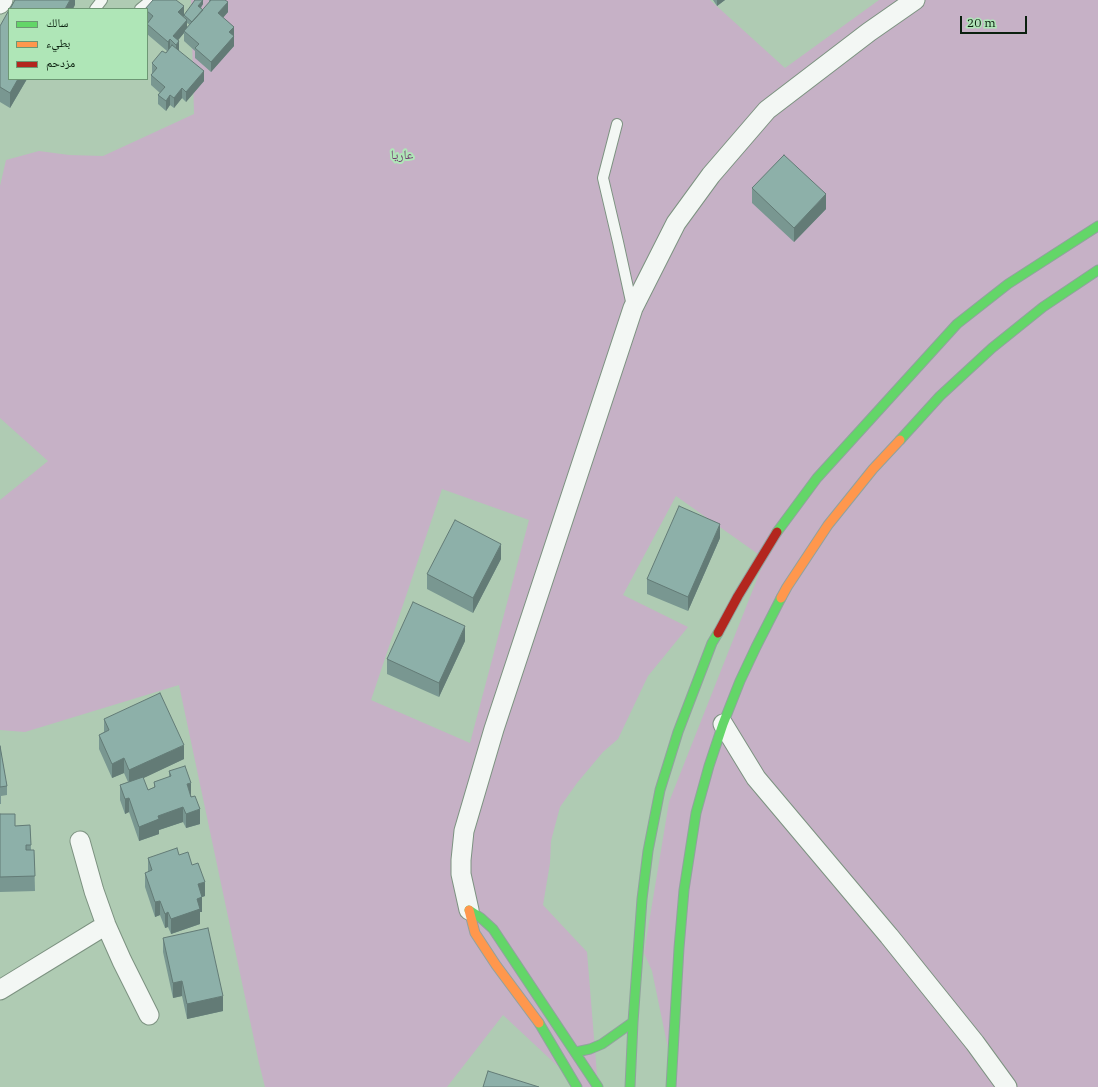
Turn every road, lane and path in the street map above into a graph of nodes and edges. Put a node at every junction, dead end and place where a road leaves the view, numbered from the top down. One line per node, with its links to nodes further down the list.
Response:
1 (3, 0): 5 (street)
2 (102, 0): 6 (lane)
3 (151, 0): 7 (lane)
4 (915, 0): 11 (street)
5 (0, 4)
6 (96, 8)
7 (141, 8)
8 (617, 124): 11 (lane)
9 (1098, 226): 18 (highway)
10 (1098, 270): 12 (highway)
11 (633, 308): 14 (street)
12 (723, 724): 23 (highway); 24 (street)
13 (80, 841): 15 (street)
14 (470, 910): 19 (highway); 20 (highway)
15 (106, 925): 16 (street); 17 (street)
16 (0, 990)
17 (150, 1016)
18 (633, 1022): 19 (highway); 22 (highway)
19 (576, 1052): 21 (highway)
20 (577, 1087)
21 (598, 1087)
22 (630, 1087)
23 (672, 1087)
24 (1007, 1087)

